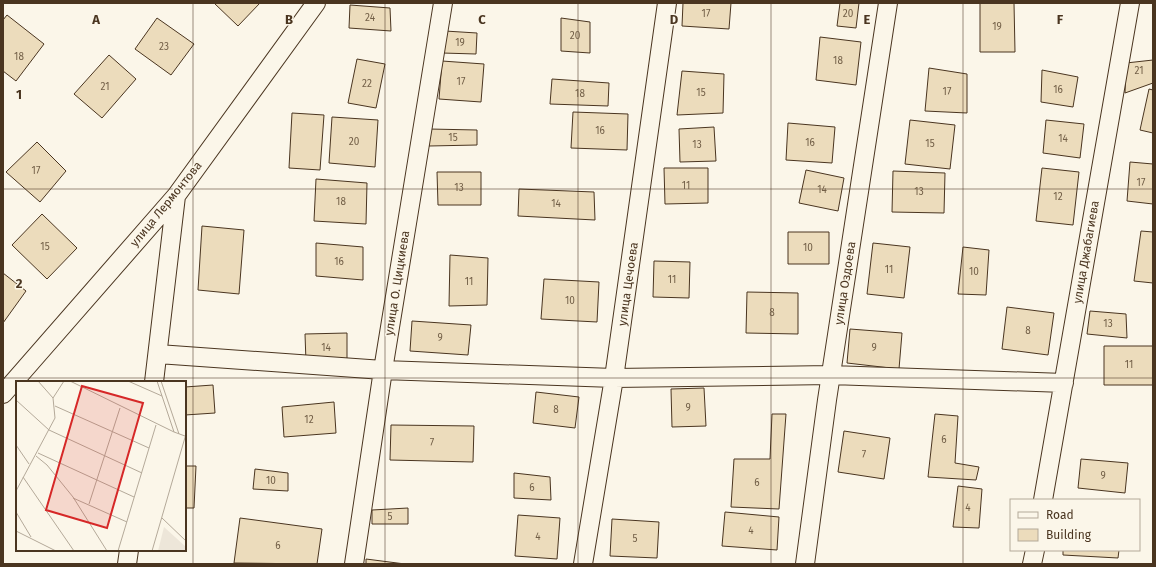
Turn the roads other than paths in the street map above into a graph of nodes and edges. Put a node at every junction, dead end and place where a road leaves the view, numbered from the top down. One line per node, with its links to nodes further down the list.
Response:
1 (316, 3): 6 (street, улица Лермонтова)
2 (442, 3): 8 (street, улица О. Цицкиева)
3 (667, 3): 10 (street, улица Цечоева)
4 (888, 3): 9 (street, улица Оздоева)
5 (1130, 3): 12 (street, улица Джабагиева)
6 (176, 196): 7 (street); 13 (street, улица Лермонтова)
7 (158, 354): 8 (street); 11 (street)
8 (383, 370): 10 (street); 18 (street, улица О. Цицкиева)
9 (831, 375): 10 (street); 12 (street); 20 (street, улица Оздоева)
10 (614, 378): 19 (street, улица Цечоева)
11 (154, 381)
12 (1064, 383): 14 (street, улица Джабагиева)
13 (3, 394)
14 (1043, 499)
15 (129, 551): 17 (street)
16 (1035, 551): 21 (street)
17 (127, 564)
18 (354, 564)
19 (583, 564)
20 (805, 564)
21 (1032, 564)

